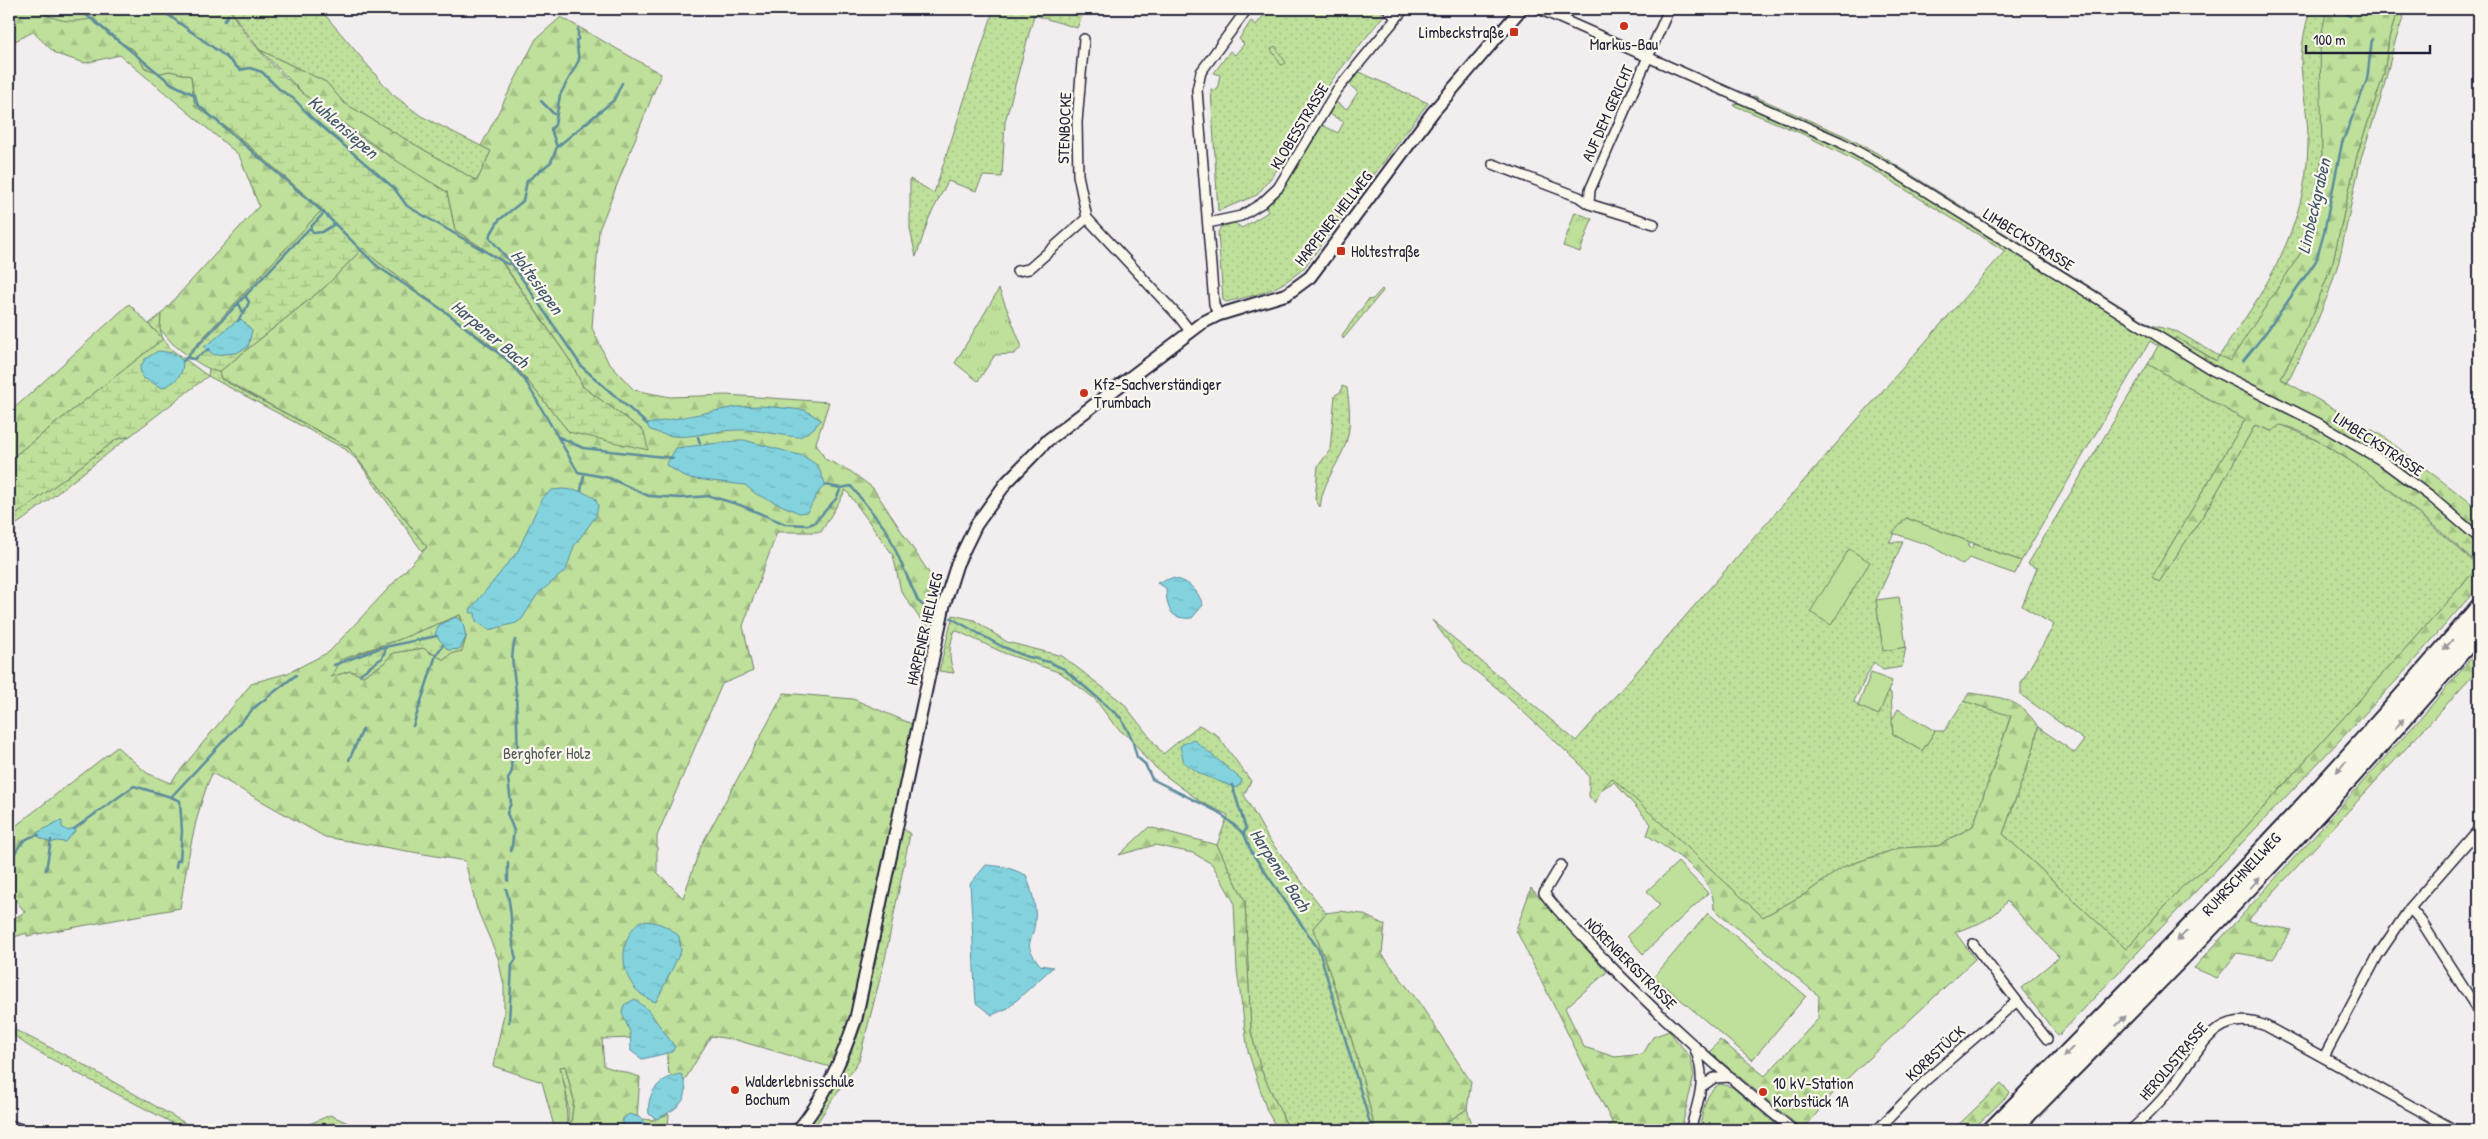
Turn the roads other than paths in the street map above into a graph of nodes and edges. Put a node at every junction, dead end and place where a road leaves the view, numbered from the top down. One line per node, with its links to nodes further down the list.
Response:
1 (1247, 9): 15 (street)
2 (1388, 9): 8 (street)
3 (1404, 9): 8 (street, KLOBESSTRASSE)
4 (1521, 9): 18 (street, HARPENER HELLWEG)
5 (1539, 9): 9 (street, LIMBECKSTRASSE)
6 (1569, 9): 9 (street)
7 (1669, 9): 11 (street, AUF DEM GERICHT)
8 (1396, 18): 15 (street, KLOBESSTRASSE)
9 (1564, 20): 11 (street, LIMBECKSTRASSE)
10 (1084, 38): 14 (street, STENBOCKE)
11 (1648, 56): 13 (street, AUF DEM GERICHT); 20 (street, LIMBECKSTRASSE)
12 (1493, 164): 13 (street)
13 (1589, 204): 16 (street)
14 (1087, 218): 17 (street); 19 (street)
15 (1208, 223): 18 (street)
16 (1654, 224)
17 (1016, 271)
18 (1218, 315): 19 (street, HARPENER HELLWEG)
19 (1190, 332): 36 (street, HARPENER HELLWEG)
20 (2479, 538)
21 (2479, 607): 40 (highway, RUHRSCHNELLWEG, one-way to 40)
22 (2479, 631): 41 (highway, RUHRSCHNELLWEG, one-way to 22)
23 (2479, 829): 25 (street)
24 (1561, 865): 30 (street, NÖRENBERGSTRASSE)
25 (2410, 908): 28 (street); 31 (street)
26 (1973, 944): 27 (street)
27 (2017, 1001): 29 (street); 39 (street, KORBSTÜCK)
28 (2479, 1012)
29 (2047, 1039)
30 (1693, 1045): 32 (street); 33 (street, NÖRENBERGSTRASSE)
31 (2324, 1057): 42 (street, HEROLDSTRASSE); 43 (street, HEROLDSTRASSE)
32 (1730, 1077): 33 (street); 38 (street)
33 (1701, 1087): 37 (street, NÖRENBERGSTRASSE)
34 (10, 1130): 35 (street)
35 (23, 1130)
36 (798, 1130)
37 (1690, 1130)
38 (1793, 1130)
39 (1877, 1130)
40 (1990, 1130)
41 (2012, 1130)
42 (2131, 1130)
43 (2455, 1130)

